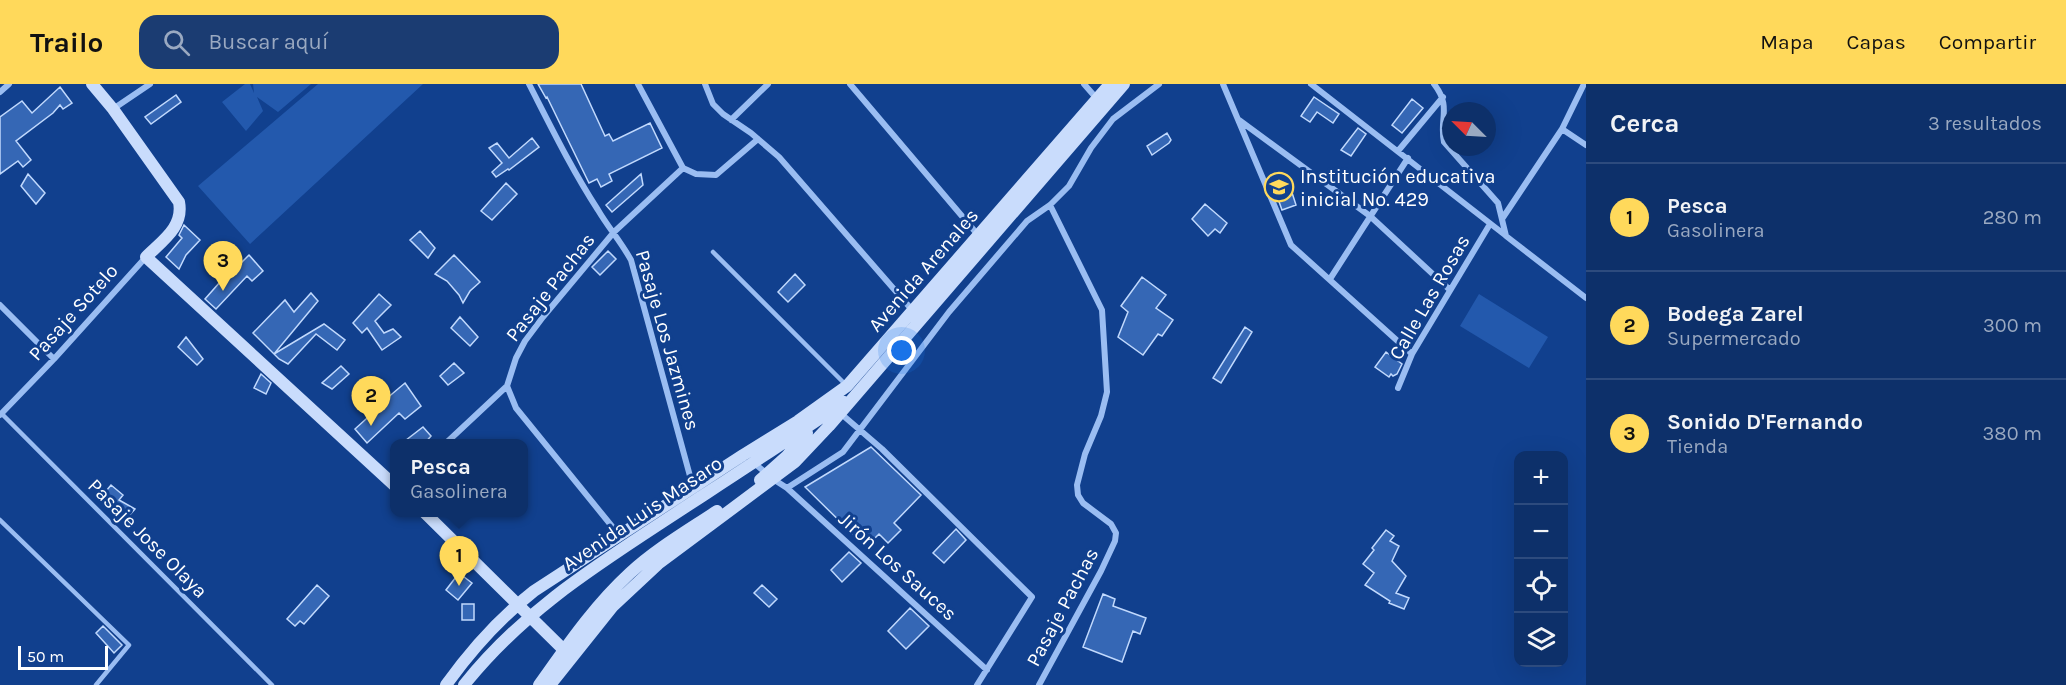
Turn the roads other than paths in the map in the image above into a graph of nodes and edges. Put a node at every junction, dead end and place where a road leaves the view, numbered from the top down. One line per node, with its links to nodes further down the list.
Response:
1 (9, 84): 17 (street)
2 (92, 84): 20 (main road)
3 (150, 84): 20 (street)
4 (529, 84): 33 (street, Pasaje Los Jazmines)
5 (638, 84): 28 (street)
6 (705, 84): 21 (street)
7 (768, 84): 21 (street)
8 (850, 84): 34 (street)
9 (1084, 84): 19 (street)
10 (1110, 84): 19 (main road, Avenida Arenales)
11 (1124, 84): 19 (main road)
12 (1159, 84): 29 (street)
13 (1223, 84): 22 (street)
14 (1311, 84): 26 (street)
15 (1434, 84): 18 (street)
16 (1584, 84): 23 (street)
17 (0, 92)
18 (1443, 97): 26 (street); 31 (street)
19 (1100, 104): 34 (main road, Avenida Arenales); 47 (main road)
20 (114, 109): 37 (main road)
21 (732, 120): 24 (street)
22 (1239, 120): 30 (street); 38 (street)
23 (1562, 129): 25 (street); 31 (street)
24 (758, 139): 28 (street); 42 (street)
25 (1586, 145)
26 (1398, 151): 27 (street)
27 (1408, 158): 30 (street); 32 (street)
28 (683, 168): 33 (street, Pasaje Pachas)
29 (1050, 205): 51 (street); 73 (street, Pasaje Pachas)
30 (1370, 216): 38 (street); 39 (street)
31 (1502, 219): 35 (street)
32 (1490, 224): 35 (street); 39 (street, Calle Las Rosas)
33 (614, 232): 45 (street, Pasaje Pachas); 57 (street, Pasaje Los Jazmines)
34 (978, 236): 42 (main road, Avenida Arenales)
35 (1506, 236): 40 (street)
36 (713, 252): 47 (lane)
37 (146, 257): 44 (street, Pasaje Sotelo); 56 (main road)
38 (1330, 279): 43 (street)
39 (1450, 290): 43 (street, Calle Las Rosas)
40 (1586, 298)
41 (0, 305): 44 (street)
42 (913, 311): 47 (main road, Avenida Arenales)
43 (1412, 354): 46 (street, Calle Las Rosas)
44 (54, 359): 49 (street, Pasaje Sotelo)
45 (507, 386): 52 (street, Pasaje Pachas); 61 (street)
46 (1398, 388)
47 (852, 389): 48 (main road); 53 (main road, Avenida Arenales)
48 (835, 409): 50 (main road); 51 (street); 55 (main road)
49 (1, 414): 67 (lane, Pasaje Jose Olaya)
50 (820, 418): 54 (main road, Avenida Luis Masaro); 55 (main road)
51 (861, 430): 58 (street); 65 (street)
52 (450, 439)
53 (743, 454): 57 (main road, Avenida Luis Masaro)
54 (754, 462): 55 (street); 63 (main road, Avenida Luis Masaro)
55 (770, 476): 58 (street, Jirón Los Sauces); 64 (main road)
56 (390, 481)
57 (693, 487): 61 (main road, Avenida Luis Masaro)
58 (787, 488): 65 (street, Jirón Los Sauces)
59 (428, 517): 62 (main road)
60 (0, 520): 66 (lane)
61 (619, 535): 62 (main road, Avenida Luis Masaro)
62 (518, 603): 63 (main road); 68 (main road, Avenida Luis Masaro)
63 (530, 616): 64 (main road); 69 (main road, Avenida Luis Masaro)
64 (568, 654): 70 (main road); 71 (main road)
65 (987, 670): 72 (street)
66 (96, 685)
67 (272, 685)
68 (446, 685)
69 (464, 685)
70 (539, 685)
71 (550, 685)
72 (977, 685)
73 (1039, 685)

